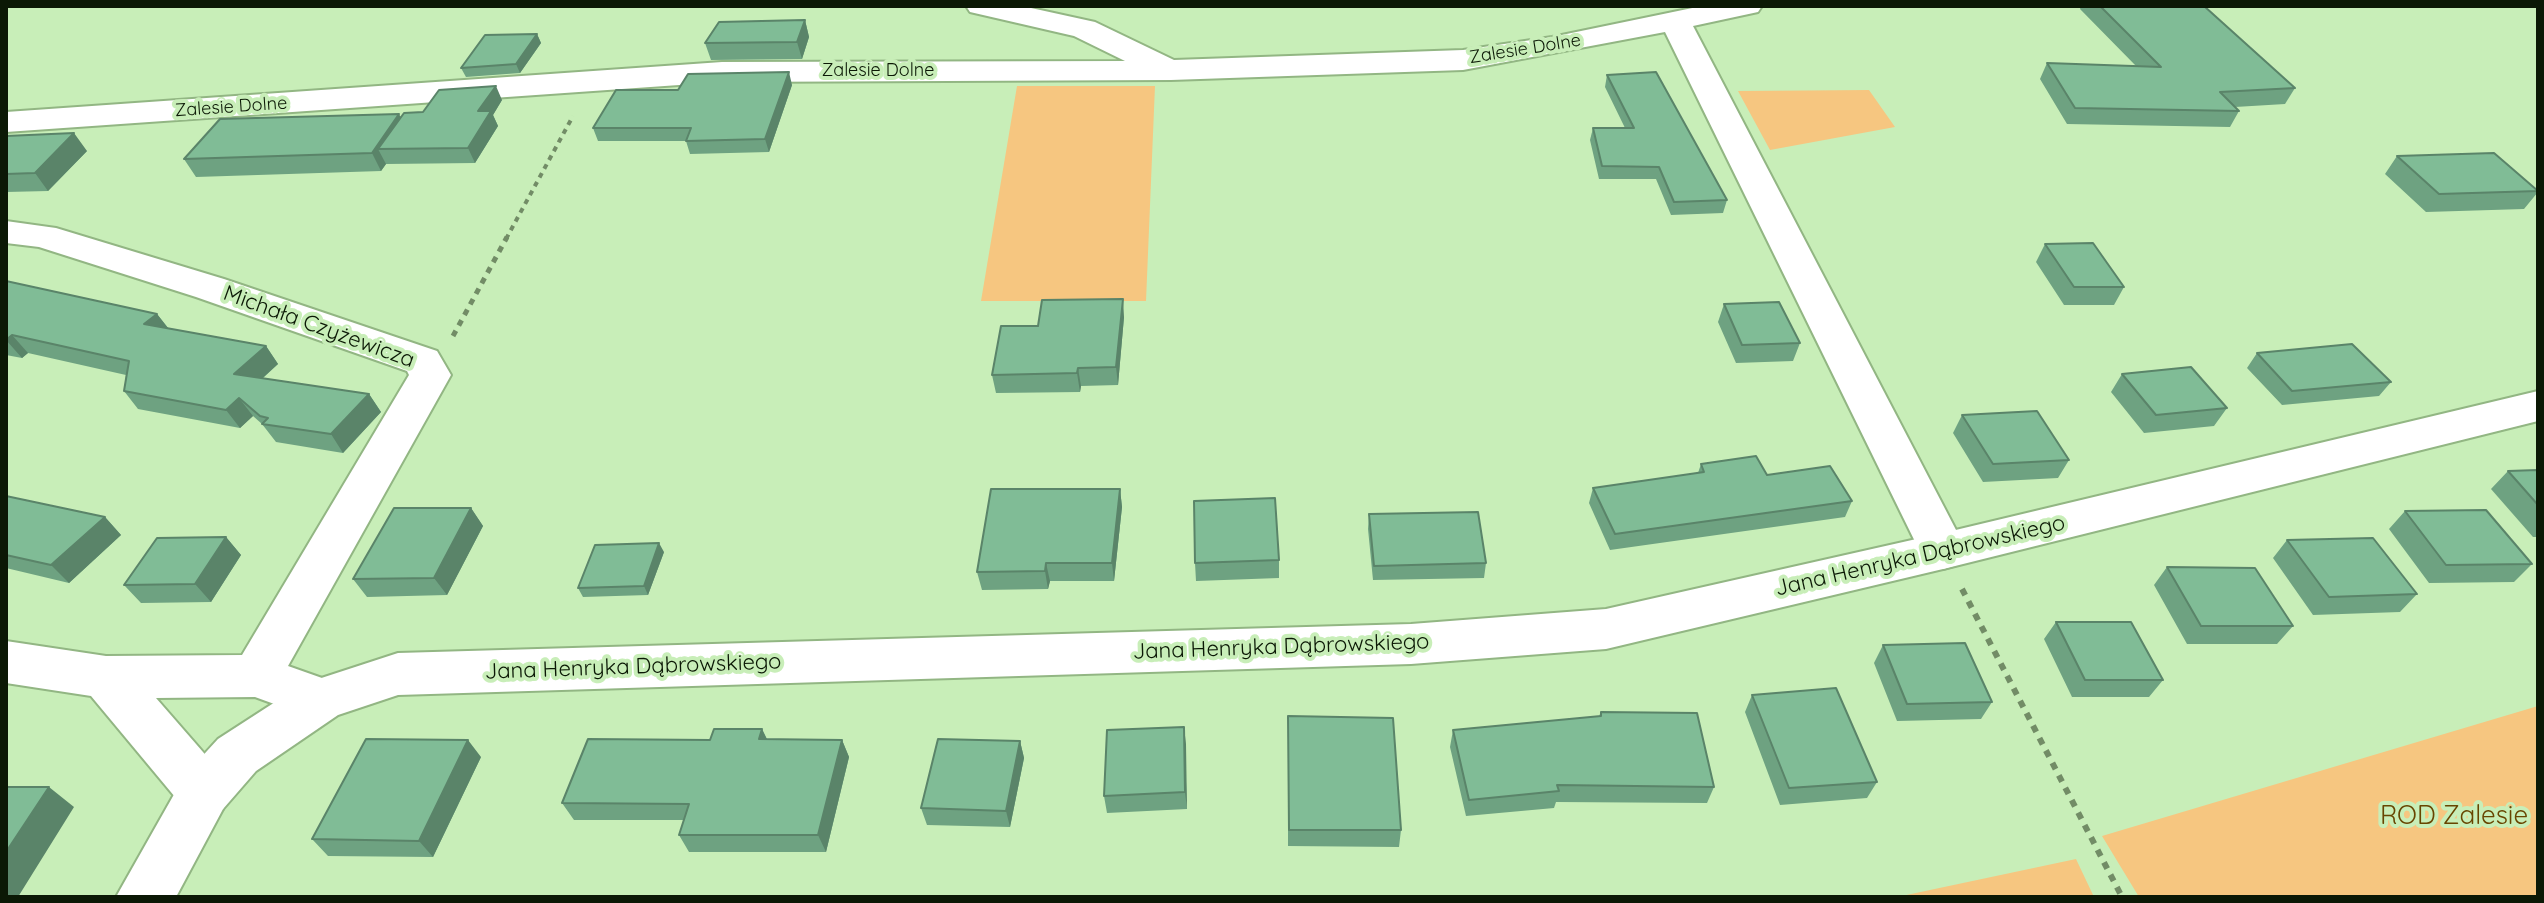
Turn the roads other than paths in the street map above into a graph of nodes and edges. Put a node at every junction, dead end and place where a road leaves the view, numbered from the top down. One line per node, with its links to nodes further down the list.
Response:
1 (981, 6): 6 (street)
2 (1588, 6): 5 (street)
3 (1747, 6): 4 (street, Zalesie Dolne)
4 (1675, 22): 5 (street, Zalesie Dolne); 10 (street)
5 (1616, 34): 6 (street, Zalesie Dolne)
6 (1171, 70): 7 (street, Zalesie Dolne)
7 (6, 122)
8 (6, 232): 12 (street, Michała Czyżewicza)
9 (2538, 406): 10 (street, Jana Henryka Dąbrowskiego)
10 (1951, 567): 14 (street, Jana Henryka Dąbrowskiego)
11 (6, 662): 13 (street)
12 (256, 676): 13 (street); 14 (street)
13 (106, 677): 15 (street)
14 (321, 699): 15 (street, Jana Henryka Dąbrowskiego)
15 (204, 792): 16 (street, Jana Henryka Dąbrowskiego)
16 (145, 897)

